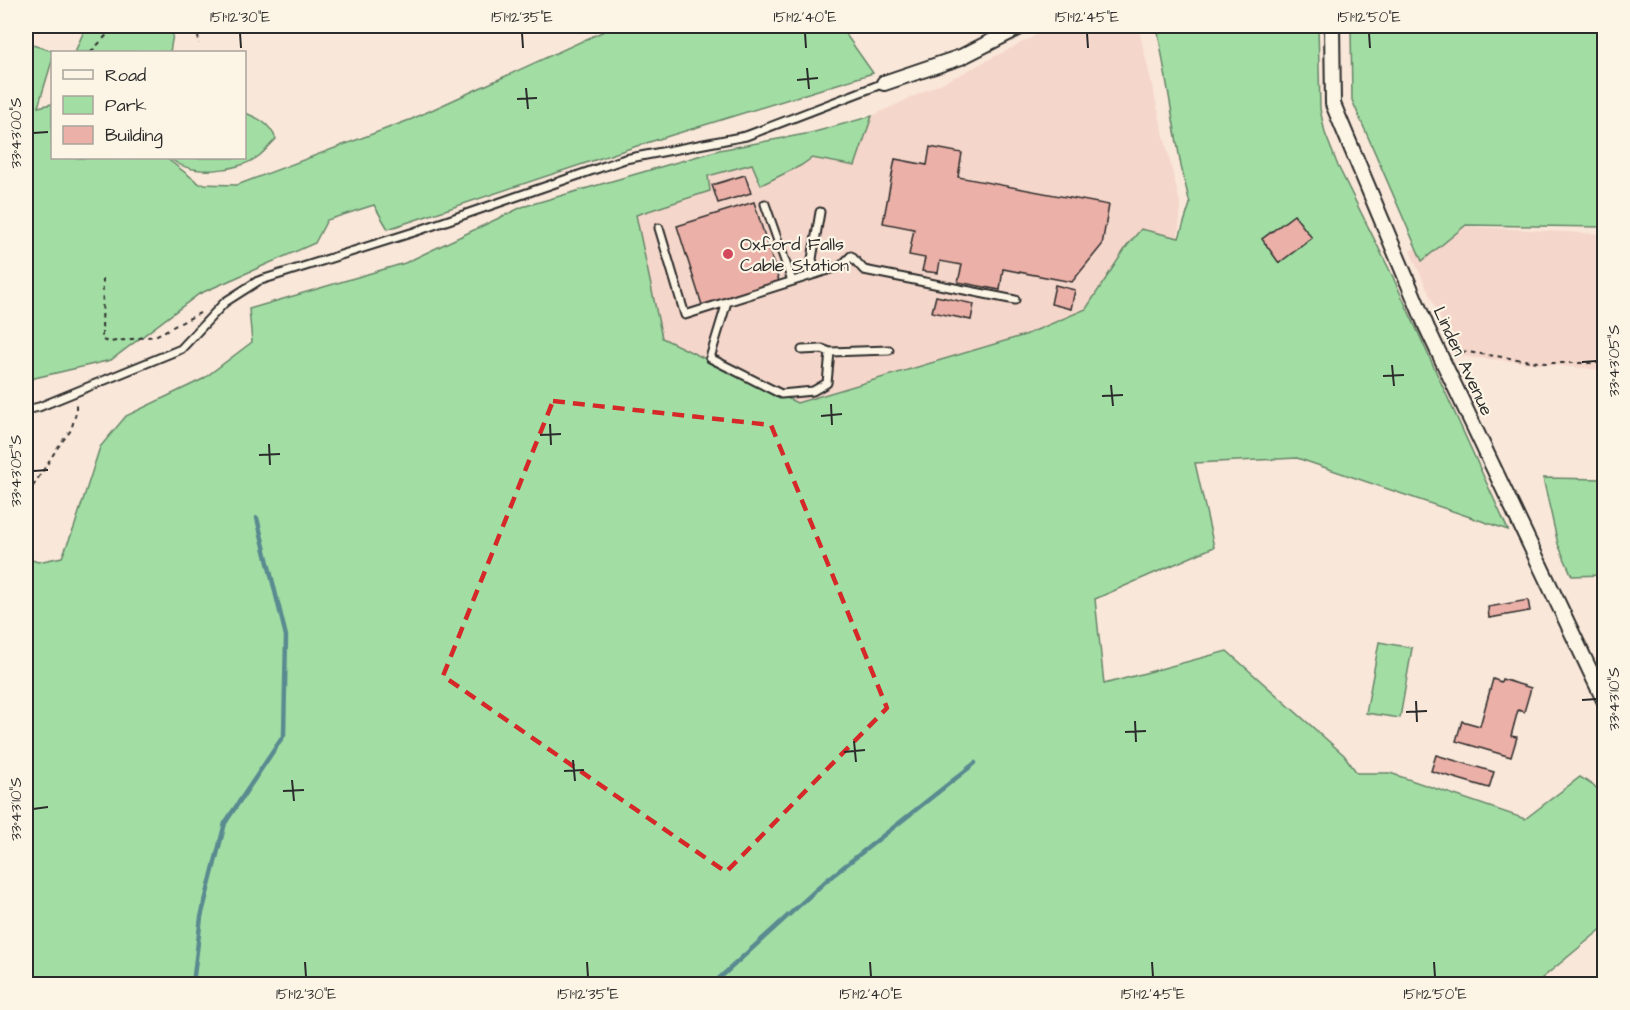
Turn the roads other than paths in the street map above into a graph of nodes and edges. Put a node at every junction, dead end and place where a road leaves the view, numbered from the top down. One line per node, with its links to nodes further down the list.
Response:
1 (1022, 26): 3 (street)
2 (1332, 26): 15 (street, Linden Avenue)
3 (884, 83): 14 (lane)
4 (765, 204): 8 (lane)
5 (820, 212): 7 (lane)
6 (659, 228): 10 (lane)
7 (816, 274): 8 (lane); 9 (lane)
8 (792, 281): 10 (lane)
9 (1015, 300)
10 (727, 302): 13 (lane)
11 (802, 350): 13 (lane)
12 (889, 350): 13 (lane)
13 (830, 352)
14 (26, 410)
15 (1605, 700)

